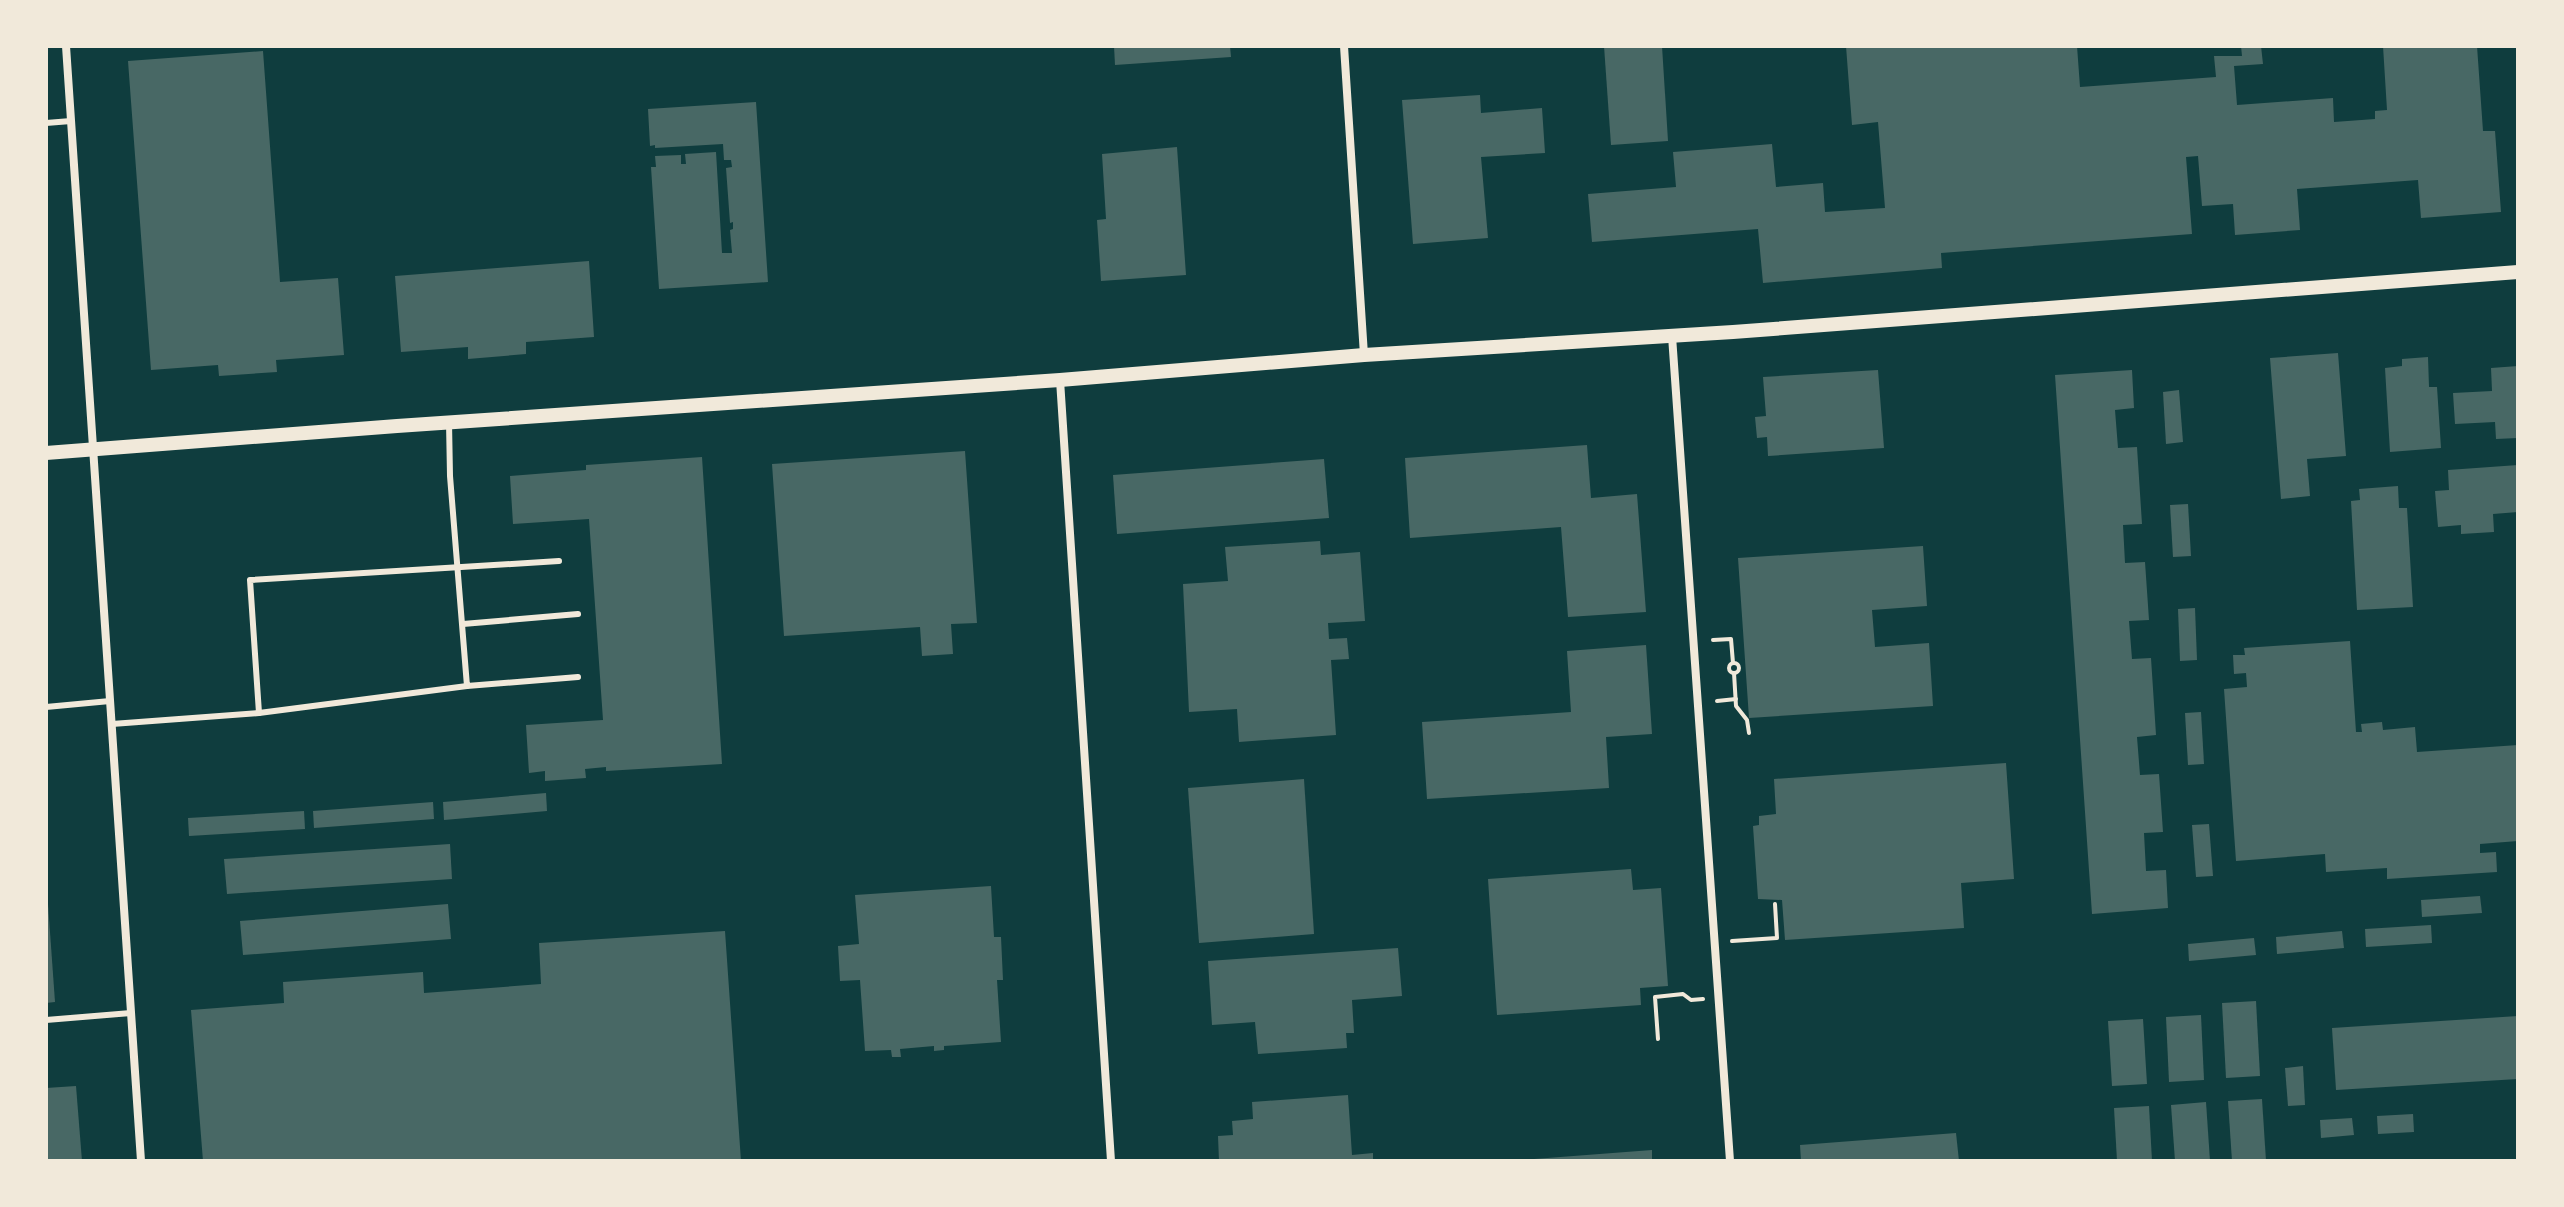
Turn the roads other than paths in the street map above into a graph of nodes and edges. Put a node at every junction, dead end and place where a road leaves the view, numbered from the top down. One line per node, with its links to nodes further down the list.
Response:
1 (66, 46): 3 (street)
2 (1344, 46): 7 (street)
3 (71, 121): 4 (lane); 10 (street)
4 (46, 123)
5 (2518, 272): 6 (street)
6 (1672, 336): 7 (street); 26 (street)
7 (1364, 355): 8 (street)
8 (1060, 380): 9 (street); 25 (street)
9 (449, 422): 10 (street); 13 (lane)
10 (94, 450): 11 (street); 18 (street)
11 (46, 453)
12 (559, 561): 13 (lane)
13 (459, 567): 15 (lane); 20 (lane)
14 (578, 614): 15 (lane)
15 (463, 624): 17 (lane)
16 (578, 677): 17 (lane)
17 (467, 686): 20 (lane)
18 (110, 701): 19 (lane); 21 (street)
19 (46, 707)
20 (259, 713): 21 (lane)
21 (112, 724): 22 (street)
22 (131, 1013): 23 (lane); 24 (street)
23 (46, 1020)
24 (141, 1161)
25 (1111, 1161)
26 (1730, 1161)

